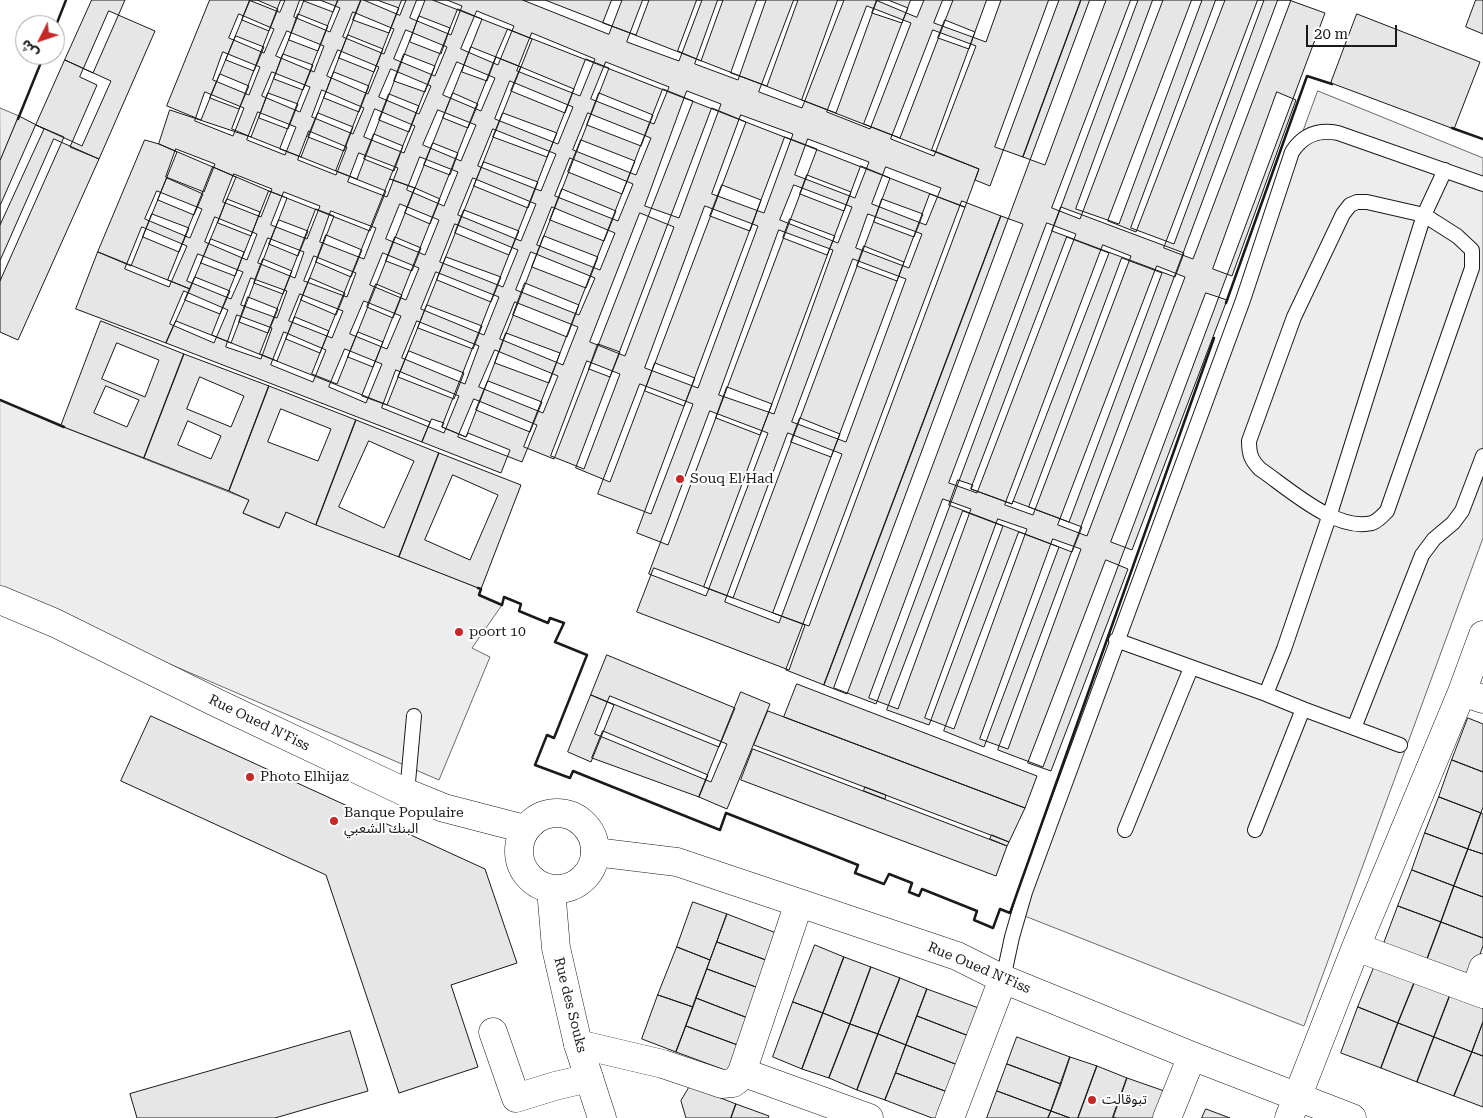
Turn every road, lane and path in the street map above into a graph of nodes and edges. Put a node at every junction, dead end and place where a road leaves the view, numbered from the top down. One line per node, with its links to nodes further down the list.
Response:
1 (1445, 170): 2 (lane); 3 (lane); 8 (lane)
2 (1483, 184)
3 (1424, 215): 5 (lane); 5 (lane); 5 (lane)
4 (1483, 456): 14 (lane)
5 (1329, 517): 10 (lane)
6 (0, 600): 16 (street, Rue Oued N'Fiss)
7 (1483, 635): 11 (street)
8 (1116, 640): 9 (lane); 24 (lane)
9 (1190, 668): 10 (lane); 18 (lane)
10 (1266, 694): 12 (lane)
11 (1472, 695): 23 (street)
12 (1303, 709): 14 (lane); 19 (lane)
13 (414, 716): 16 (lane)
14 (1354, 728): 15 (lane)
15 (1400, 745)
16 (407, 794): 17 (street, Rue Oued N'Fiss)
17 (525, 828): 20 (street); 21 (street)
18 (1125, 830)
19 (1255, 830)
20 (595, 852): 21 (street); 22 (street, Rue Oued N'Fiss)
21 (551, 889): 27 (street, Rue des Souks)
22 (799, 903): 24 (street, Rue Oued N'Fiss); 29 (street)
23 (1356, 947): 25 (street); 32 (street)
24 (1003, 979): 28 (street, Rue Oued N'Fiss); 36 (street)
25 (1480, 984)
26 (493, 1032): 31 (street)
27 (578, 1044): 29 (street); 30 (street, Rue des Souks)
28 (1192, 1056): 32 (street, Rue Oued N'Fiss); 37 (street)
29 (742, 1072): 35 (street)
30 (589, 1078): 31 (street); 34 (street, Rue des Souks)
31 (519, 1108)
32 (1293, 1108): 33 (street, Rue Oued N'Fiss)
33 (1340, 1116)
34 (602, 1118)
35 (869, 1118)
36 (950, 1118)
37 (1168, 1118)

